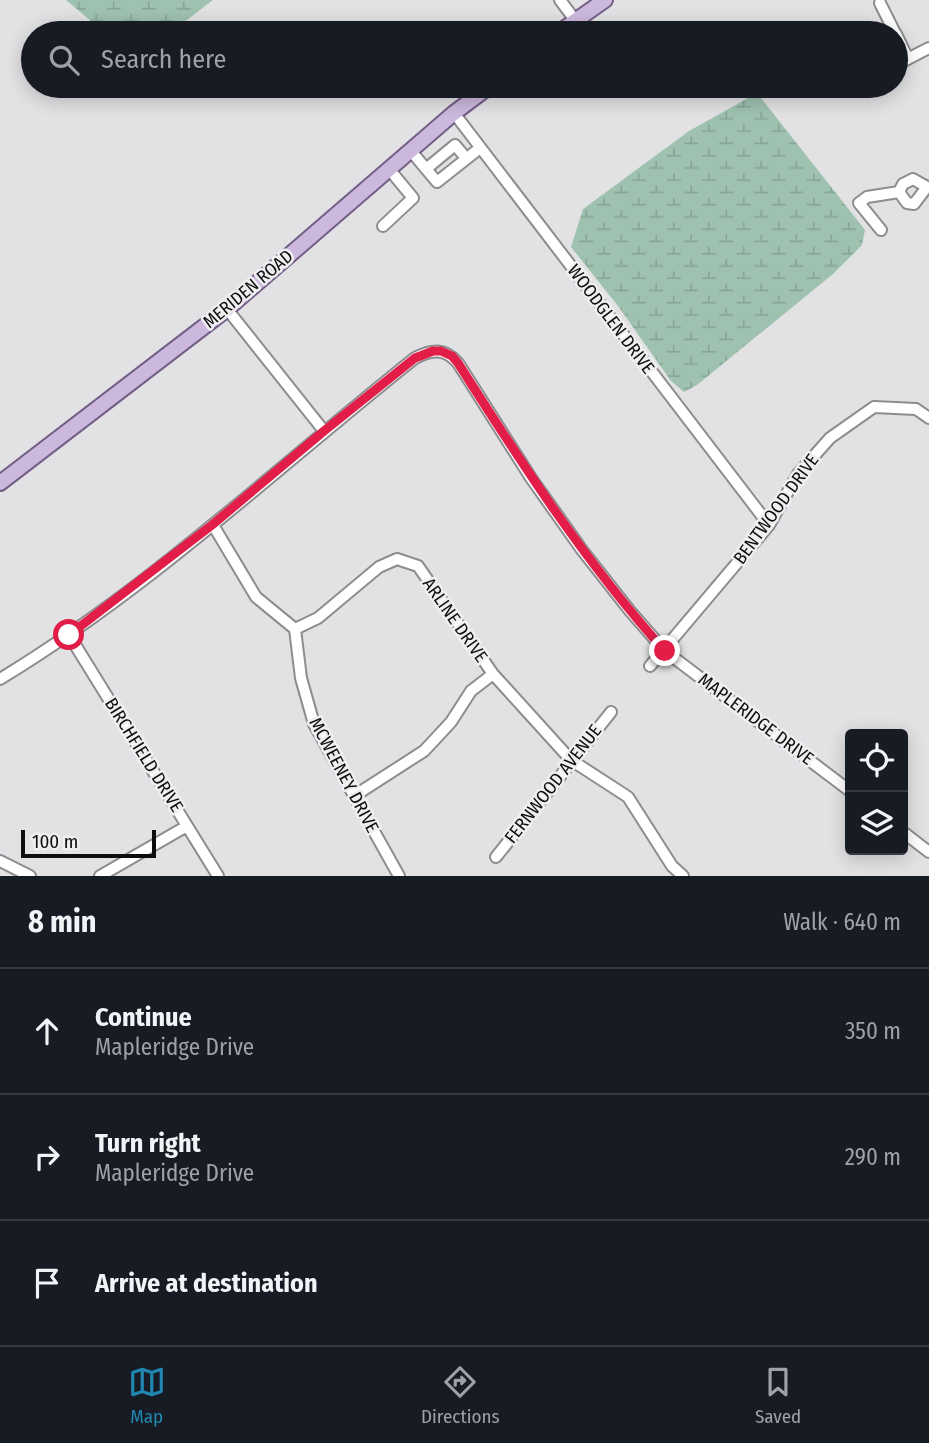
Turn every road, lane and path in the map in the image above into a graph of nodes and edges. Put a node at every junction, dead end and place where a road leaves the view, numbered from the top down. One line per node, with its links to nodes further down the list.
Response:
1 (560, 0): 4 (street)
2 (605, 0): 4 (main road)
3 (880, 3): 5 (street)
4 (575, 20)
5 (889, 21)
6 (929, 48): 7 (street)
7 (908, 59)
8 (474, 98): 9 (main road, MERIDEN ROAD)
9 (454, 113): 10 (street, WOODGLEN DRIVE); 11 (main road, MERIDEN ROAD)
10 (480, 148): 12 (street); 25 (street, WOODGLEN DRIVE)
11 (411, 151): 14 (main road, MERIDEN ROAD); 15 (street)
12 (466, 158): 13 (street); 13 (street)
13 (443, 166): 15 (street); 15 (street)
14 (389, 169): 18 (street); 20 (main road, MERIDEN ROAD)
15 (426, 169)
16 (928, 187): 17 (street); 17 (street)
17 (900, 192): 19 (street)
18 (383, 226)
19 (881, 230)
20 (227, 309): 22 (street); 23 (main road, MERIDEN ROAD)
21 (929, 418): 25 (street, BENTWOOD DRIVE)
22 (324, 431): 24 (street, MAPLERIDGE DRIVE); 28 (street, MAPLERIDGE DRIVE)
23 (0, 483)
24 (212, 525): 26 (street); 27 (street, MAPLERIDGE DRIVE)
25 (769, 525): 28 (street, BENTWOOD DRIVE)
26 (295, 629): 30 (street, ARLINE DRIVE); 35 (street, MCWEENEY DRIVE)
27 (69, 635): 31 (street, MAPLERIDGE DRIVE); 36 (street, BIRCHFIELD DRIVE)
28 (665, 651): 29 (street, BENTWOOD DRIVE); 34 (street, MAPLERIDGE DRIVE)
29 (650, 666)
30 (493, 674): 33 (street, ARLINE DRIVE); 35 (street)
31 (0, 679)
32 (611, 712): 33 (street, FERNWOOD AVENUE)
33 (571, 760): 39 (street, FERNWOOD AVENUE); 41 (street, ARLINE DRIVE)
34 (845, 787)
35 (354, 796): 45 (street, MCWEENEY DRIVE)
36 (187, 826): 43 (street); 44 (street, BIRCHFIELD DRIVE)
37 (908, 836): 38 (street)
38 (929, 852)
39 (496, 857)
40 (0, 861): 42 (street)
41 (672, 866): 46 (street); 47 (street, ARLINE DRIVE)
42 (30, 876)
43 (100, 876)
44 (218, 876)
45 (399, 876)
46 (664, 876)
47 (683, 876)

